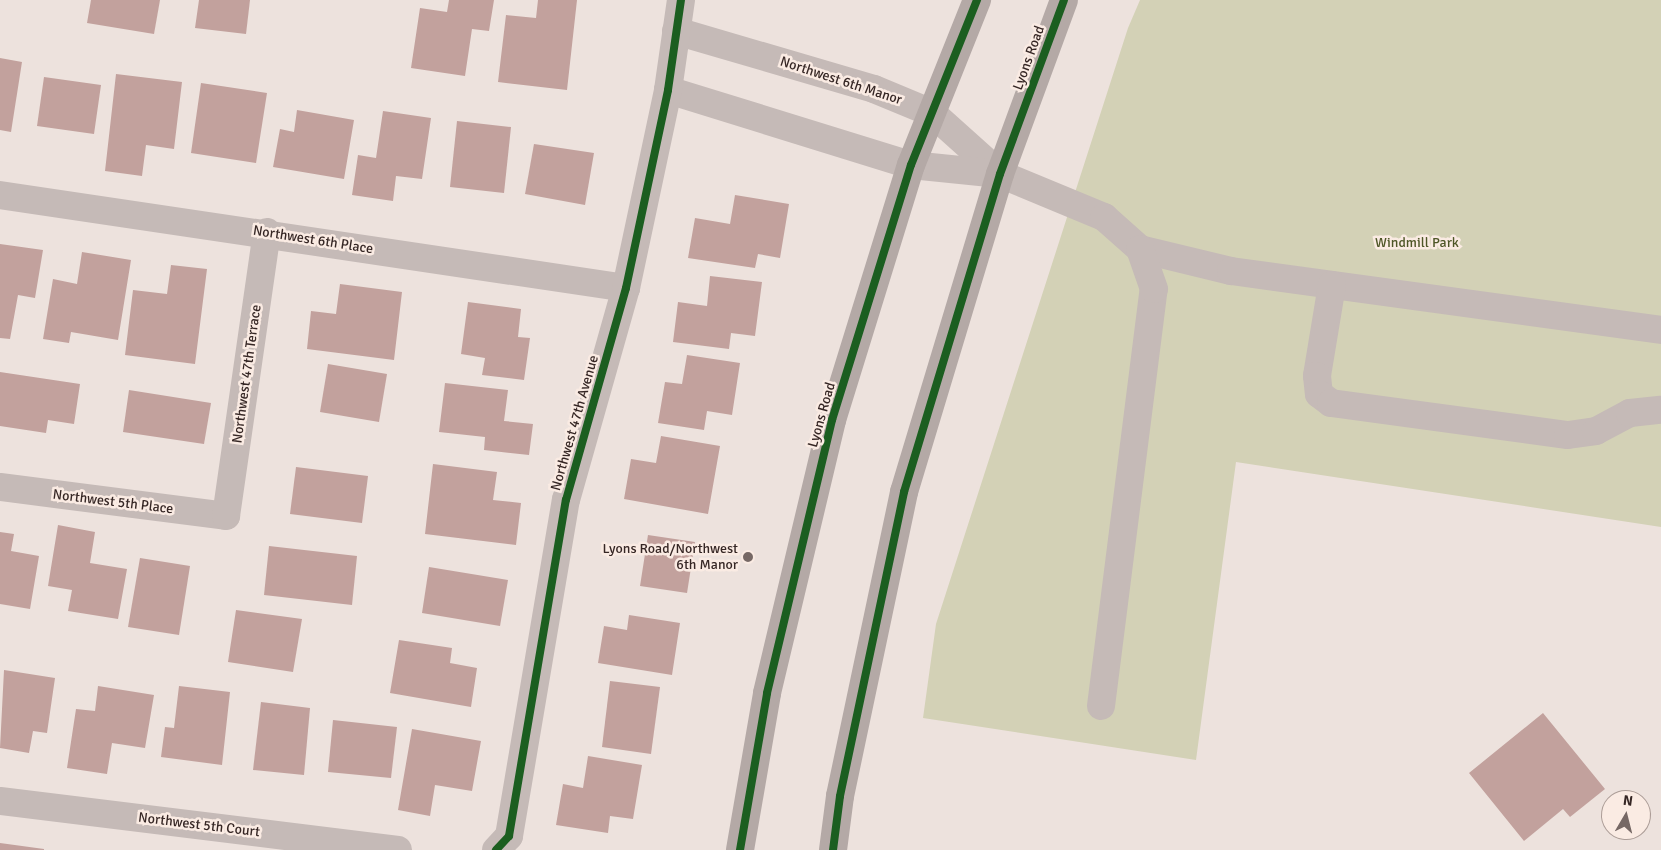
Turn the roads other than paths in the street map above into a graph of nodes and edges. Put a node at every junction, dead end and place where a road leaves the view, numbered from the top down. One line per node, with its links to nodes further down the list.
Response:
1 (681, 0): 4 (street, Northwest 47th Avenue)
2 (977, 0): 6 (main road, Lyons Road)
3 (1064, 0): 8 (main road, Lyons Road)
4 (676, 31): 5 (street, Northwest 47th Avenue); 6 (street, Northwest 6th Manor)
5 (668, 90): 7 (street); 13 (street, Northwest 47th Avenue)
6 (932, 113): 7 (main road, Lyons Road); 8 (street, Northwest 6th Manor)
7 (911, 165): 8 (street); 22 (main road, Lyons Road)
8 (1000, 174): 11 (street); 23 (main road, Lyons Road)
9 (0, 194): 10 (street, Northwest 6th Place)
10 (267, 232): 13 (street, Northwest 6th Place); 17 (street, Northwest 47th Terrace)
11 (1140, 249): 12 (street); 18 (street)
12 (1332, 285): 14 (street); 15 (street)
13 (626, 288): 21 (street, Northwest 47th Avenue)
14 (1661, 330)
15 (1661, 410)
16 (0, 487): 17 (street, Northwest 5th Place)
17 (226, 516)
18 (1101, 706)
19 (0, 801): 20 (street, Northwest 5th Court)
20 (398, 850)
21 (496, 850)
22 (740, 850)
23 (833, 850)

